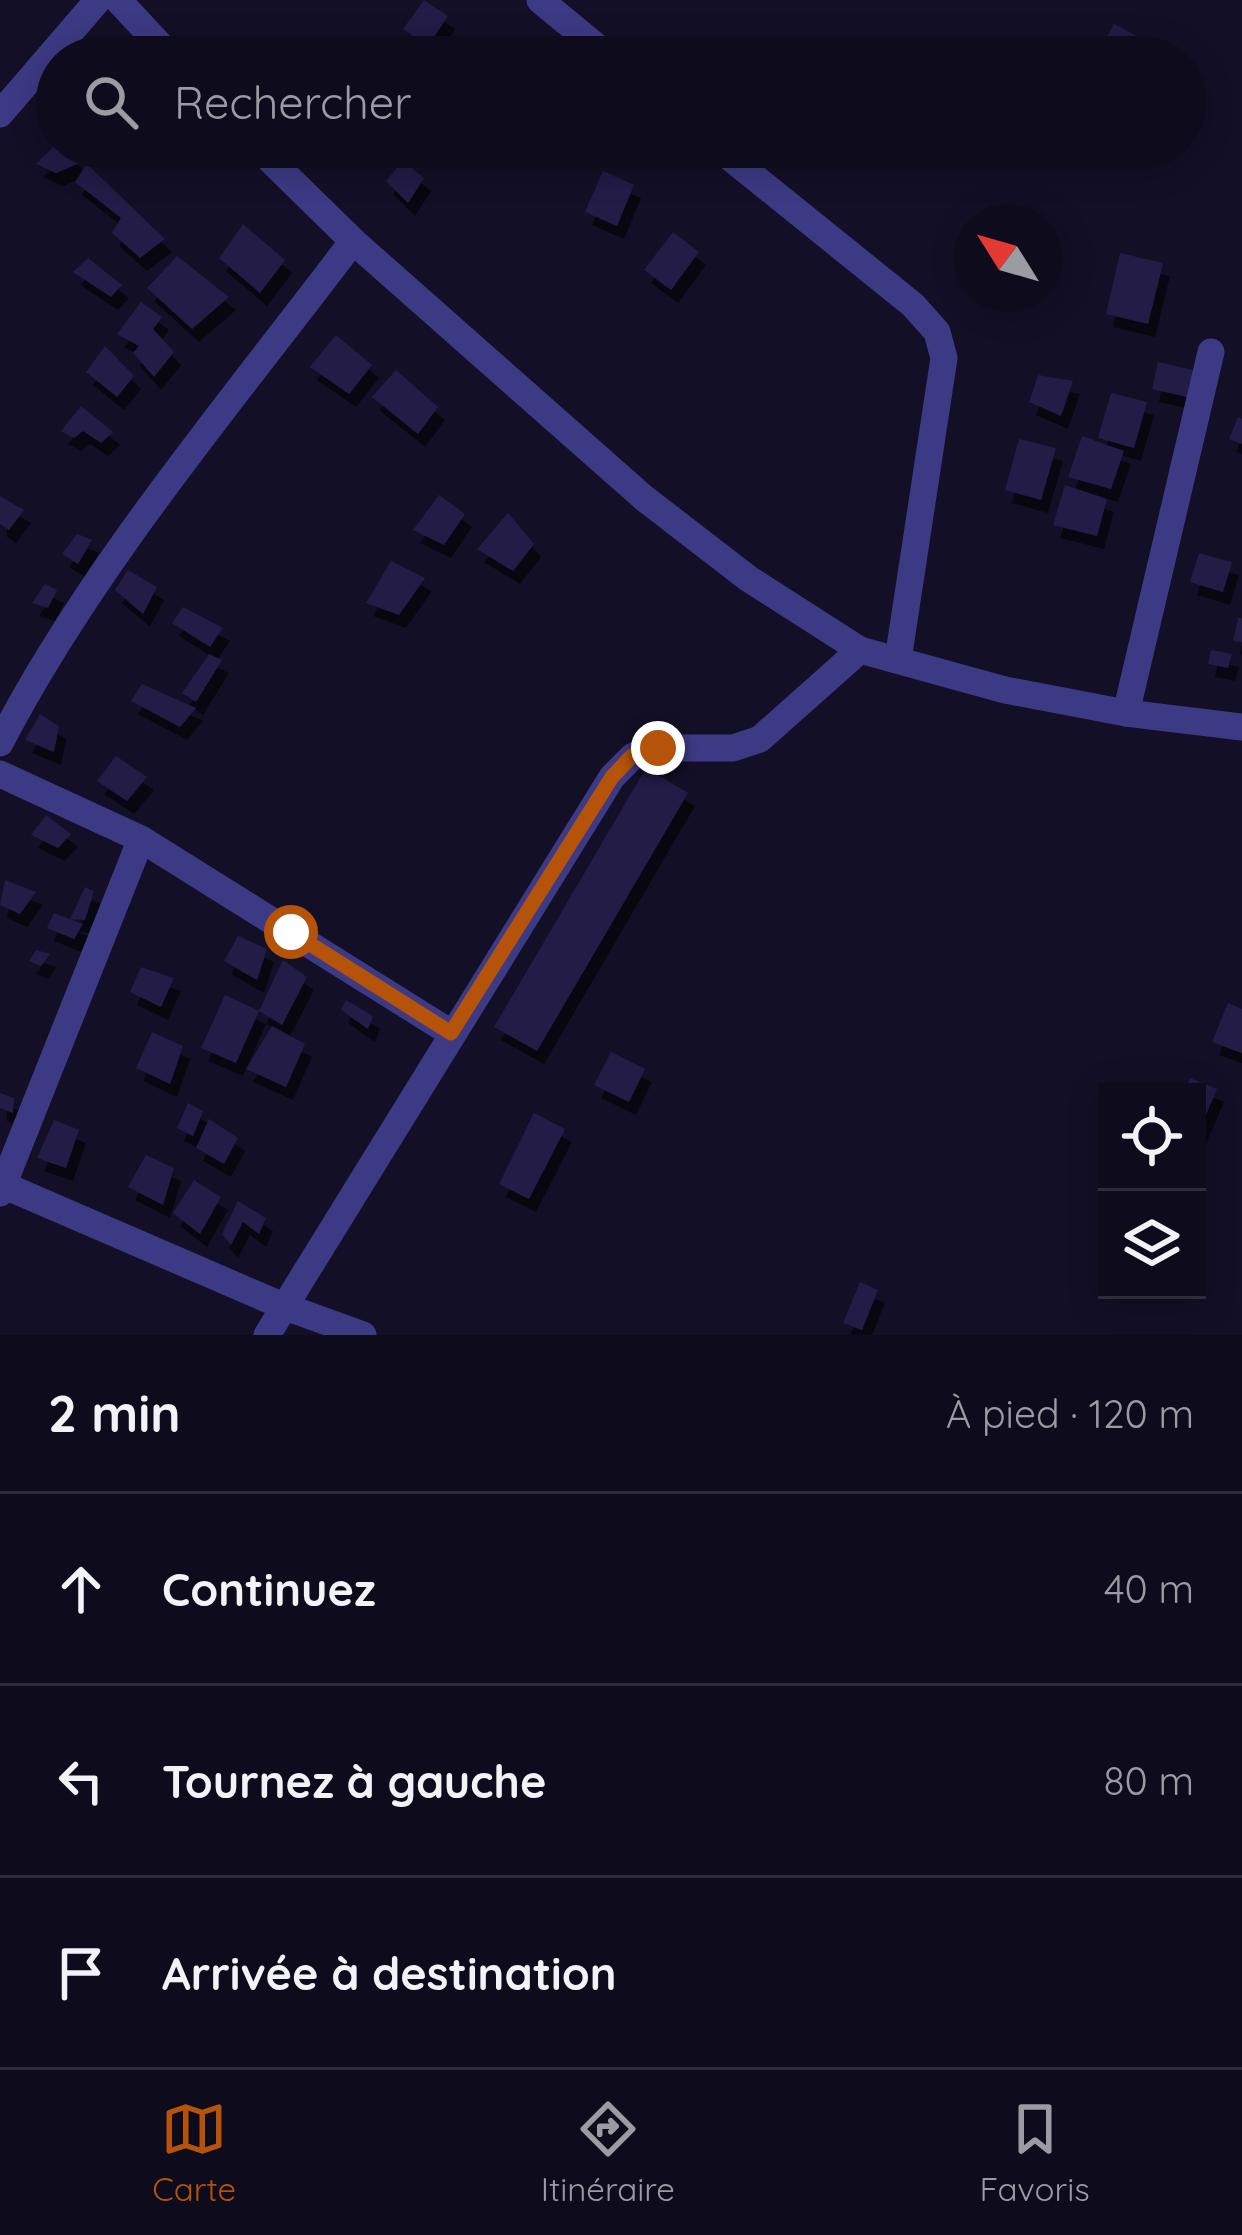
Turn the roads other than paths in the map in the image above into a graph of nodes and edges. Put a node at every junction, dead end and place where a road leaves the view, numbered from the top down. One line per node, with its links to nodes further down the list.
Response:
1 (98, 0): 4 (street)
2 (118, 0): 5 (street)
3 (540, 0): 6 (street)
4 (67, 36)
5 (151, 36)
6 (584, 36)
7 (36, 73): 8 (street)
8 (0, 115)
9 (278, 168): 11 (street)
10 (744, 168): 14 (street)
11 (353, 241): 13 (street); 17 (street)
12 (1211, 352): 15 (street)
13 (860, 650): 14 (street); 20 (street)
14 (898, 660): 15 (street)
15 (1126, 713): 16 (street)
16 (1242, 727)
17 (0, 743)
18 (0, 774): 19 (street)
19 (141, 839): 20 (street); 21 (street)
20 (451, 1033): 22 (street)
21 (2, 1189): 22 (street)
22 (283, 1306): 23 (street); 24 (street)
23 (267, 1335)
24 (363, 1335)

